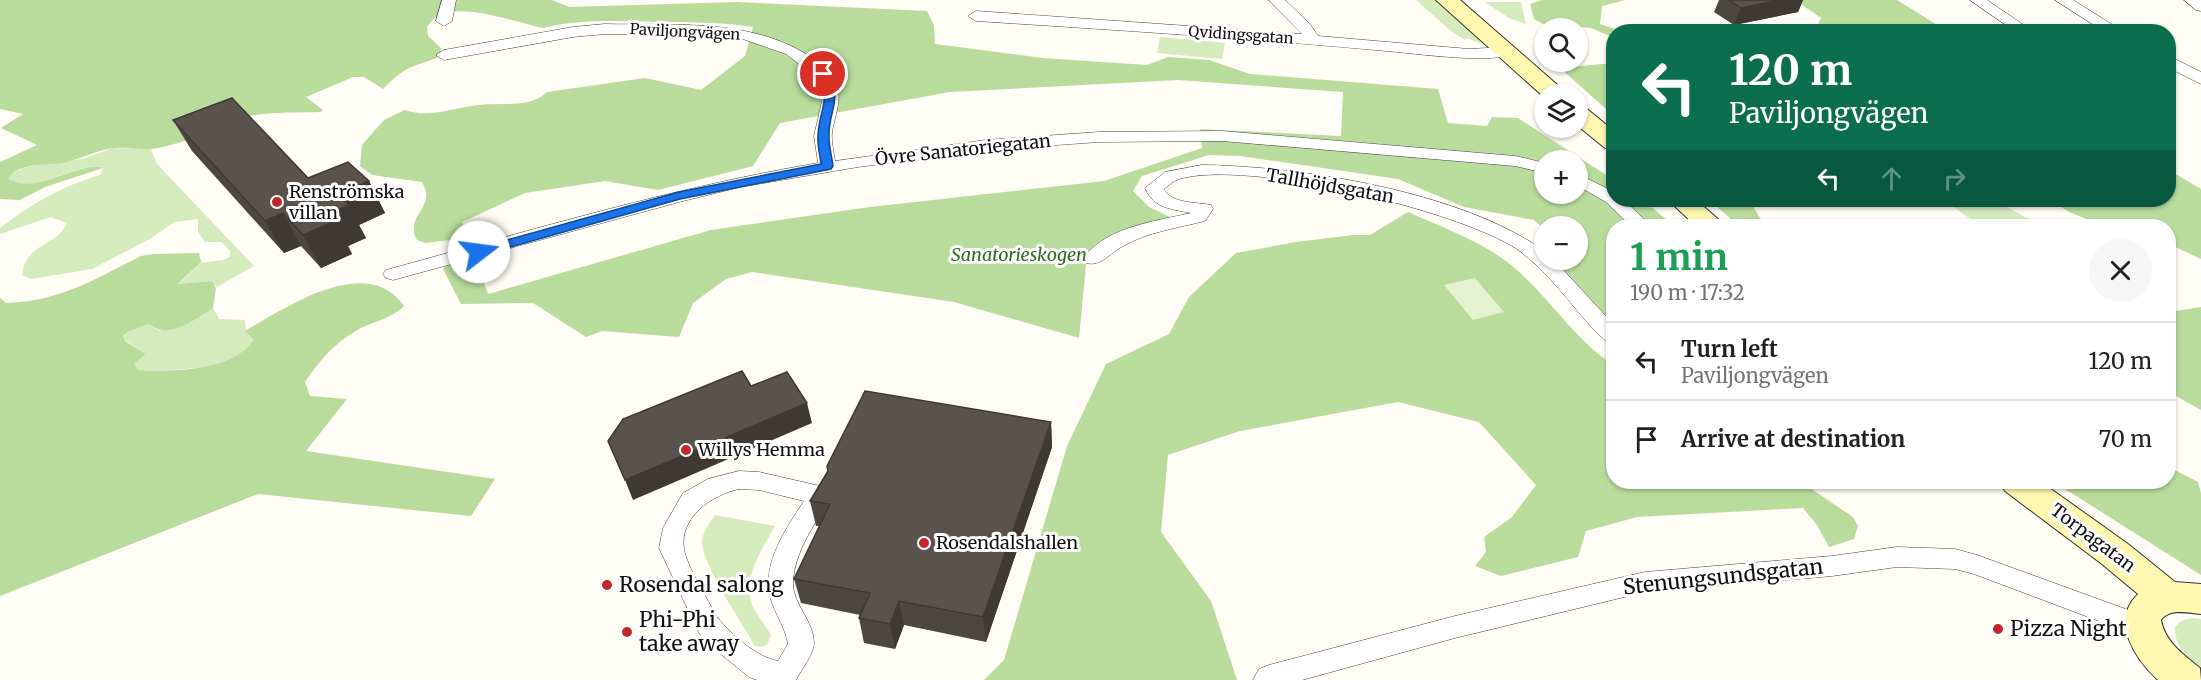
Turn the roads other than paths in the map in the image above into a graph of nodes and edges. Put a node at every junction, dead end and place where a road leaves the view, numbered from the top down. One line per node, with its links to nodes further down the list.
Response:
1 (449, 0): 9 (street)
2 (1276, 0): 12 (street)
3 (1447, 0): 13 (street)
4 (1977, 0): 10 (street)
5 (2062, 0): 11 (street)
6 (2191, 0): 7 (street)
7 (2201, 7)
8 (976, 16): 12 (street, Qvidingsgatan)
9 (444, 21)
10 (2014, 24)
11 (2103, 24)
12 (1314, 41): 13 (street, Qvidingsgatan)
13 (1506, 52): 17 (street)
14 (444, 56): 21 (street, Paviljongvägen)
15 (2176, 65): 16 (street)
16 (2201, 80)
17 (1543, 84)
18 (1588, 122): 19 (street)
19 (1606, 137)
20 (1534, 165): 21 (street, Övre Sanatoriegatan)
21 (827, 166): 29 (street, Övre Sanatoriegatan)
22 (1588, 185): 23 (street)
23 (1606, 195)
24 (1622, 207): 26 (street)
25 (1689, 207): 27 (street)
26 (1635, 219)
27 (1704, 219)
28 (1093, 259): 30 (street, Tallhöjdsgatan)
29 (393, 274)
30 (1606, 329)
31 (2027, 489): 32 (street, Torpagatan)
32 (2184, 598): 33 (street)
33 (2144, 627): 35 (street, Stenungsundsgatan); 36 (street)
34 (786, 677): 34 (street)
35 (1267, 680)
36 (2186, 680)

